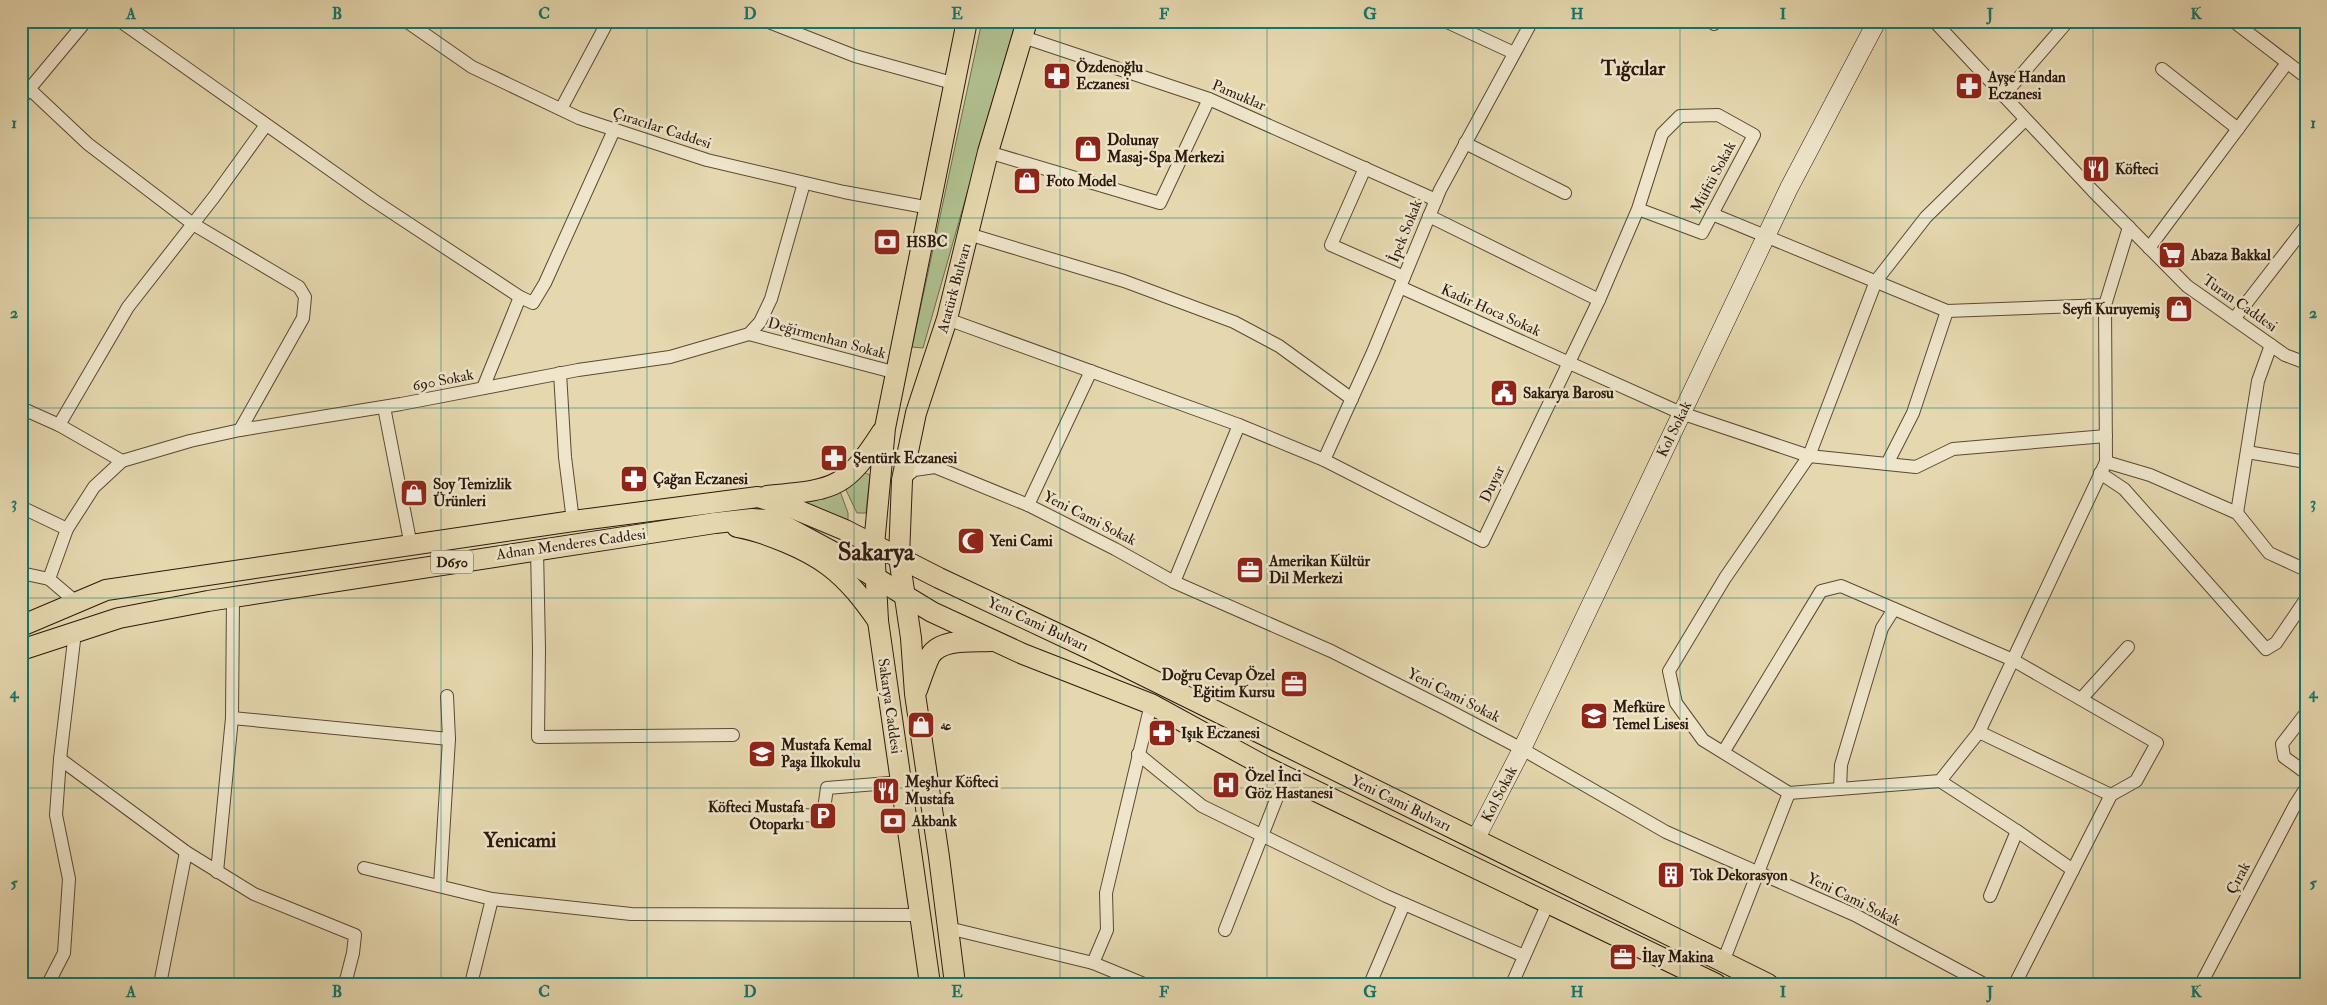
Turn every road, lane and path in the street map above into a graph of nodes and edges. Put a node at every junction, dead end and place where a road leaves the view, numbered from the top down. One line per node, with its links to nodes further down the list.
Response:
1 (86, 21): 19 (street)
2 (120, 21): 25 (street)
3 (406, 21): 23 (street, Çıracılar Caddesi)
4 (608, 21): 23 (street)
5 (766, 21): 18 (street)
6 (967, 21): 18 (main road)
7 (1445, 21): 14 (street)
8 (1532, 21): 14 (street, İpek Sokak)
9 (1877, 21): 43 (street, Kol Sokak)
10 (1934, 21): 20 (street, Turan Caddesi)
11 (2068, 21): 20 (street)
12 (2233, 21): 15 (street)
13 (1025, 29): 22 (street, Pamuklar); 30 (main road, Atatürk Bulvarı)
14 (1514, 53): 29 (street, İpek Sokak)
15 (2287, 63): 17 (street); 26 (street)
16 (2162, 69): 26 (street)
17 (2306, 77)
18 (956, 84): 35 (main road)
19 (25, 85): 21 (street); 39 (street)
20 (2003, 96): 24 (street, Turan Caddesi)
21 (21, 99)
22 (1210, 99): 30 (street); 31 (street, Pamuklar)
23 (561, 109): 27 (street, Çıracılar Caddesi)
24 (2025, 120): 41 (street, Turan Caddesi); 45 (street)
25 (266, 125): 39 (street); 47 (street)
26 (2238, 129): 44 (street)
27 (614, 130): 32 (street, Çıracılar Caddesi); 47 (street)
28 (1754, 135): 36 (street, Duyar); 37 (street, Müftü Sokak)
29 (1465, 143): 33 (street); 34 (street, İpek Sokak)
30 (988, 152): 42 (main road, Atatürk Bulvarı)
31 (1365, 168): 34 (street, Pamuklar); 46 (street, Kadir Hoca Sokak)
32 (804, 183): 35 (street, Çıracılar Caddesi); 53 (street)
33 (1566, 193)
34 (1436, 200): 38 (street, İpek Sokak)
35 (930, 208): 59 (main road)
36 (1638, 209): 37 (street, Müftü Sokak); 48 (street, Duyar)
37 (1712, 214): 43 (street)
38 (1429, 216): 46 (street, İpek Sokak); 48 (street)
39 (193, 224): 65 (street); 68 (street)
40 (2306, 226): 52 (street)
41 (2129, 227): 44 (street, Turan Caddesi); 49 (street)
42 (968, 234): 51 (main road, Atatürk Bulvarı); 61 (street)
43 (1766, 236): 45 (street); 64 (street, Kol Sokak)
44 (2150, 248): 52 (street, Turan Caddesi)
45 (1876, 281): 50 (street); 71 (street)
46 (1402, 282): 55 (street, Kadir Hoca Sokak); 61 (street, İpek Sokak)
47 (520, 297): 60 (street)
48 (1599, 300): 55 (street, Duyar)
49 (2105, 305): 50 (street); 69 (street)
50 (1947, 311): 75 (street)
51 (947, 319): 57 (street, Duyar); 77 (main road, Atatürk Bulvarı)
52 (2234, 319): 54 (street, Turan Caddesi)
53 (749, 334): 58 (street, 690 Sokak); 59 (street, Değirmenhan Sokak)
54 (2271, 345): 56 (street, Turan Caddesi); 70 (street)
55 (1568, 362): 64 (street, Kadir Hoca Sokak); 72 (street, Duyar)
56 (2306, 363)
57 (1091, 371): 66 (street, Duyar); 79 (street)
58 (560, 373): 60 (street, 690 Sokak); 82 (street)
59 (897, 373): 67 (main road)
60 (482, 388): 62 (street, 690 Sokak)
61 (1352, 398): 72 (street, İpek Sokak)
62 (384, 407): 68 (street, 690 Sokak); 87 (street)
63 (21, 408): 65 (street)
64 (1682, 413): 71 (street, Kadir Hoca Sokak); 117 (street, Kol Sokak)
65 (59, 425): 73 (street)
66 (1239, 425): 72 (street, Duyar); 95 (street)
67 (884, 428): 78 (main road); 86 (main road)
68 (240, 430): 73 (street, 690 Sokak)
69 (2106, 436): 75 (street, Kadir Hoca Sokak); 76 (street)
70 (2247, 452): 74 (street); 81 (street)
71 (1809, 456): 75 (street, Kadir Hoca Sokak); 118 (street)
72 (1324, 460)
73 (122, 461): 84 (street, 690 Sokak)
74 (2306, 462)
75 (1887, 464)
76 (2103, 467): 81 (street); 98 (street); 107 (street)
77 (902, 480): 79 (street, Yeni Cami Sokak); 85 (main road, Atatürk Bulvarı)
78 (758, 497): 82 (main road, Adnan Menderes Caddesi); 86 (main road, Adnan Menderes Caddesi)
79 (1028, 505): 95 (street, Yeni Cami Sokak)
80 (21, 507): 84 (street)
81 (2238, 513): 90 (street)
82 (573, 521): 87 (main road, Adnan Menderes Caddesi)
83 (715, 523): 88 (main road, Adnan Menderes Caddesi / D650); 93 (main road, Adnan Menderes Caddesi / D650); 101 (main road)
84 (67, 529): 94 (street, 690 Sokak)
85 (900, 530): 89 (main road, Atatürk Bulvarı); 92 (main road)
86 (874, 545): 89 (main road, Adnan Menderes Caddesi); 93 (main road, Sakarya Caddesi)
87 (411, 546): 99 (main road, Adnan Menderes Caddesi)
88 (537, 549): 97 (main road, Adnan Menderes Caddesi / D650); 115 (street)
89 (900, 557): 92 (main road, Yeni Cami Bulvarı); 96 (main road, Sakarya Caddesi)
90 (2306, 570)
91 (21, 573): 94 (street)
92 (929, 573): 133 (main road, Yeni Cami Bulvarı)
93 (875, 577): 96 (main road, Adnan Menderes Caddesi); 101 (main road, Sakarya Caddesi)
94 (49, 579): 99 (street)
95 (1174, 582): 117 (street, Yeni Cami Sokak)
96 (905, 596): 104 (main road, Yeni Cami Bulvarı); 108 (main road, Sakarya Caddesi)
97 (233, 597): 103 (main road, Adnan Menderes Caddesi / D650); 113 (street)
98 (2306, 599)
99 (76, 602): 102 (main road, Adnan Menderes Caddesi)
100 (1894, 609): 107 (street); 118 (street); 126 (street)
101 (878, 621): 124 (main road, Sakarya Caddesi)
102 (21, 626)
103 (75, 632): 106 (main road, Adnan Menderes Caddesi / D650); 120 (street)
104 (993, 640): 108 (main road); 111 (main road, Yeni Cami Bulvarı)
105 (2128, 647): 110 (street)
106 (21, 650)
107 (2013, 660): 110 (street); 114 (street)
108 (915, 694): 145 (main road, Sakarya Caddesi)
109 (447, 696): 116 (street)
110 (2081, 699): 128 (street)
111 (1151, 704): 119 (street); 122 (main road, Yeni Cami Bulvarı)
112 (2306, 713): 121 (street)
113 (232, 718): 116 (street); 138 (street)
114 (1979, 732): 123 (street); 128 (street)
115 (733, 734)
116 (449, 739): 139 (street)
117 (1522, 749): 133 (street, Kol Sokak); 137 (street, Yeni Cami Sokak)
118 (1724, 751): 127 (street)
119 (1138, 754): 132 (street); 149 (street)
120 (60, 759): 134 (street); 151 (street)
121 (2306, 772)
122 (1285, 776): 132 (street); 142 (main road, Yeni Cami Bulvarı)
123 (1940, 781): 126 (street); 131 (street)
124 (901, 782): 130 (street); 144 (main road, Sakarya Caddesi)
125 (2306, 788): 129 (street, Çırak)
126 (1840, 789): 127 (street)
127 (1789, 793): 137 (street)
128 (2110, 795): 136 (street)
129 (2300, 807): 163 (street, Çırak)
130 (800, 815)
131 (2017, 831): 136 (street); 140 (street)
132 (1262, 835): 143 (street); 146 (street)
133 (1476, 840): 148 (main road, Yeni Cami Bulvarı)
134 (186, 852): 138 (street); 152 (street)
135 (364, 868): 139 (street)
136 (2073, 870): 162 (street)
137 (1758, 871): 148 (street); 161 (street, Yeni Cami Sokak)
138 (217, 872): 153 (street)
139 (440, 886): 141 (street)
140 (1990, 896)
141 (492, 898): 144 (street); 154 (street)
142 (1548, 903): 147 (street); 150 (main road, Yeni Cami Bulvarı)
143 (1404, 904): 147 (street); 158 (street)
144 (920, 916): 155 (main road, Sakarya Caddesi)
145 (948, 928): 149 (street); 156 (main road, Sakarya Caddesi)
146 (1225, 930)
147 (1524, 956): 159 (street)
148 (1723, 962): 160 (main road, Yeni Cami Bulvarı)
149 (1093, 964): 157 (street)
150 (1714, 983)
151 (48, 984)
152 (160, 984)
153 (345, 984)
154 (472, 984)
155 (930, 984)
156 (955, 984)
157 (1144, 984)
158 (1370, 984)
159 (1512, 984)
160 (1768, 984)
161 (1984, 984)
162 (2015, 984)
163 (2202, 984)

